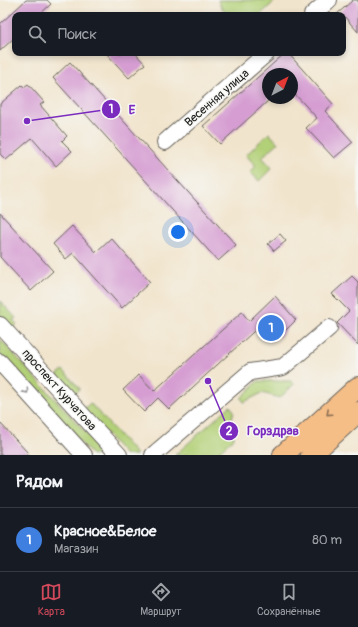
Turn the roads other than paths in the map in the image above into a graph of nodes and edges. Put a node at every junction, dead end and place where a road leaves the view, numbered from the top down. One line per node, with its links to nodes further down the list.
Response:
1 (329, 0): 2 (street)
2 (315, 12)
3 (265, 56): 4 (street, Весенняя улица)
4 (165, 142)
5 (0, 325): 11 (street, проспект Курчатова)
6 (329, 328): 12 (street)
7 (0, 362): 10 (street, проспект Курчатова, one-way to 10)
8 (358, 387): 13 (main road, one-way to 13)
9 (358, 412): 14 (main road)
10 (84, 455)
11 (119, 455)
12 (153, 455)
13 (283, 455)
14 (311, 455)

